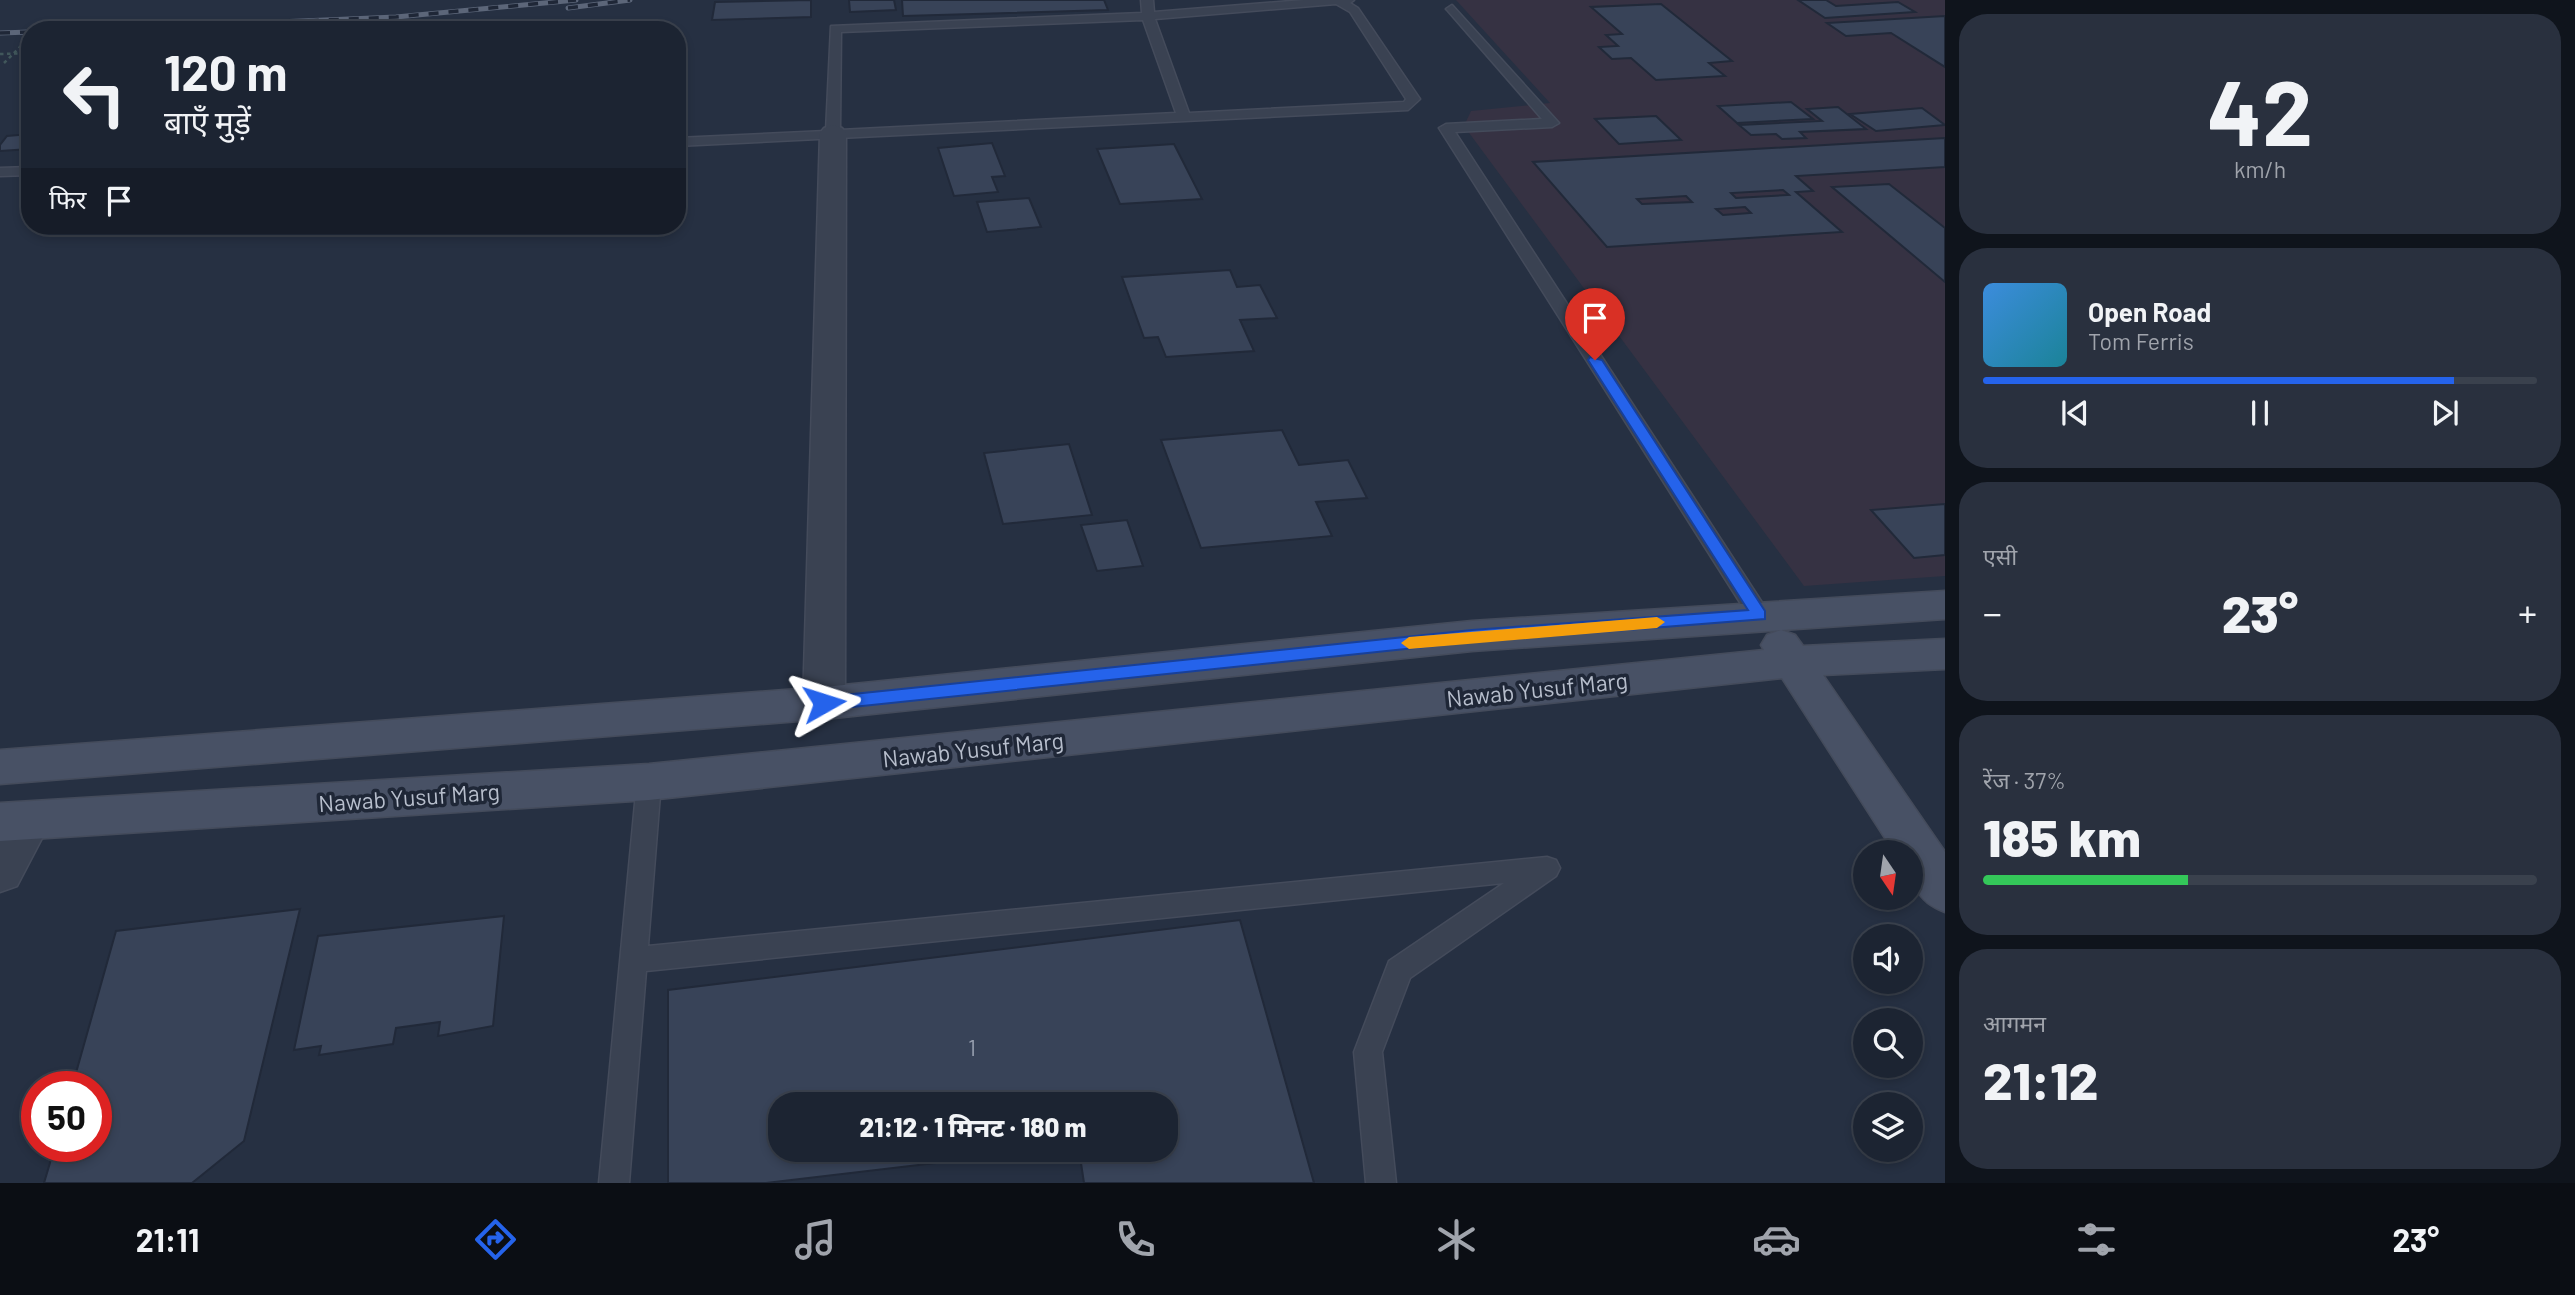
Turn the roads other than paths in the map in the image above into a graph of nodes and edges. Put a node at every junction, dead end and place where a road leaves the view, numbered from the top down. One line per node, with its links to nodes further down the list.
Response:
1 (1147, 0): 4 (lane)
2 (1344, 1): 4 (lane); 5 (lane)
3 (1452, 9): 11 (lane)
4 (1148, 16): 5 (lane); 6 (lane)
5 (1184, 118): 6 (lane)
6 (834, 133): 7 (lane); 14 (street)
7 (686, 141)
8 (21, 172): 9 (lane)
9 (0, 173)
10 (1945, 605): 11 (main road)
11 (1759, 615): 13 (main road); 14 (main road)
12 (1945, 654): 13 (main road, Nawab Yusuf Marg)
13 (1792, 662): 16 (main road, Nawab Yusuf Marg); 19 (main road)
14 (824, 703): 15 (main road)
15 (0, 767)
16 (649, 782): 17 (main road, Nawab Yusuf Marg); 20 (lane)
17 (14, 821): 18 (street)
18 (0, 872)
19 (1945, 891)
20 (633, 960): 21 (lane); 22 (lane)
21 (614, 1183)
22 (1381, 1183)

